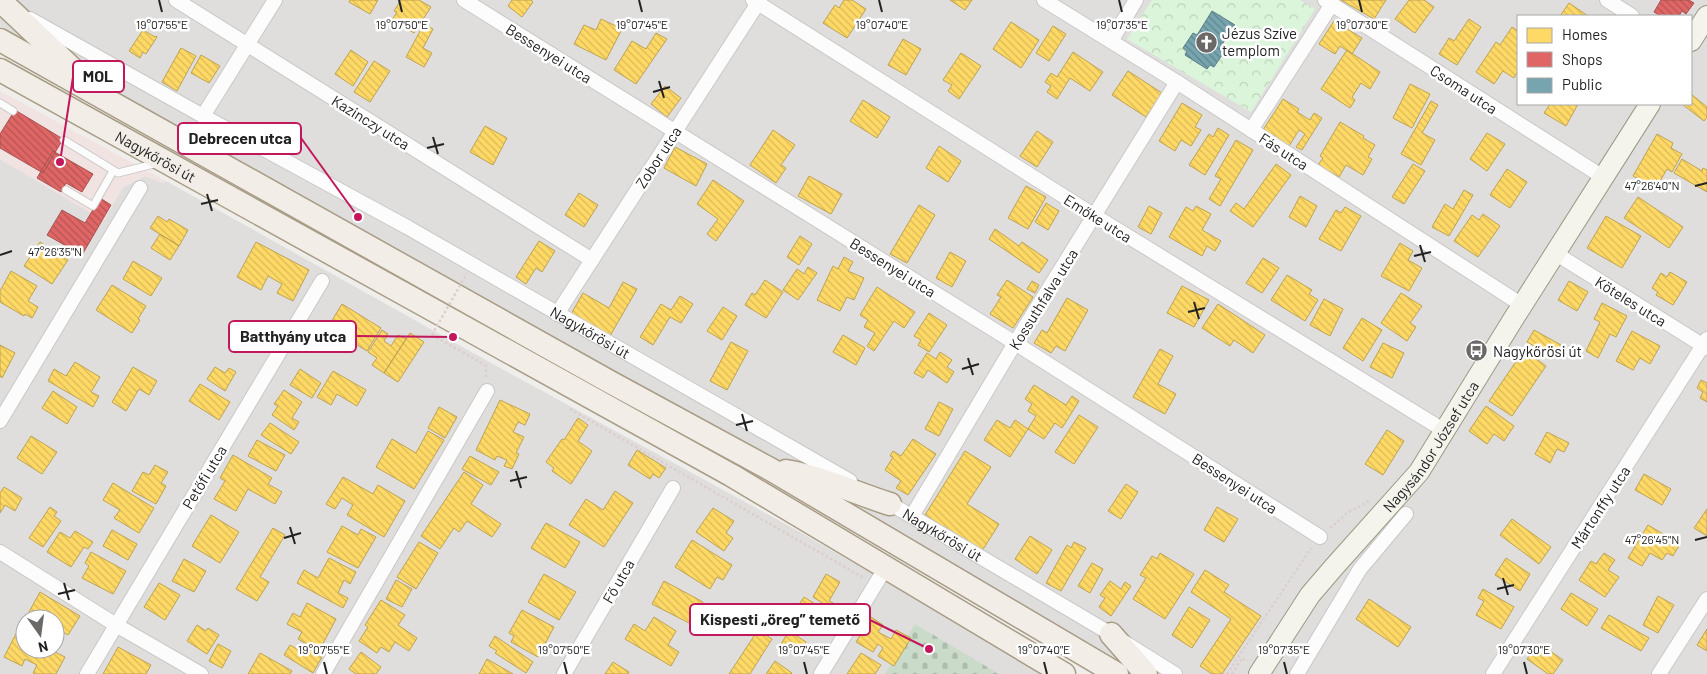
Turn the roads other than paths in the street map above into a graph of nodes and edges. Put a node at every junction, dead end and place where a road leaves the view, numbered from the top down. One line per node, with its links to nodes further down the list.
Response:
1 (176, 0): 15 (street, Kazinczy utca)
2 (275, 0): 15 (street)
3 (464, 0): 24 (street, Bessenyei utca)
4 (1044, 0): 14 (street, Fás utca)
5 (1136, 0): 14 (street)
6 (1607, 0): 10 (street)
7 (757, 1): 24 (street, Zobor utca); 31 (street, Emőke utca)
8 (1329, 2): 23 (street); 28 (street, Csoma utca)
9 (3, 4): 18 (main road); 22 (street, Nagykőrösi út)
10 (1630, 15)
11 (1707, 16): 12 (street)
12 (1692, 39)
13 (0, 40): 18 (main road, Nagykőrösi út)
14 (1111, 41): 17 (street, Fás utca)
15 (247, 45): 22 (street); 33 (street, Kazinczy utca)
16 (0, 70): 26 (main road, Nagykőrösi út)
17 (1177, 82): 23 (street, Fás utca); 31 (street, Kossuthfalva utca)
18 (108, 101): 42 (main road, Nagykőrösi út)
19 (0, 103): 21 (lane)
20 (1649, 105): 28 (street, Nagysándor József utca)
21 (13, 111)
22 (203, 116): 36 (street, Nagykőrösi út)
23 (1251, 130): 35 (street, Fás utca)
24 (675, 132): 33 (street, Zobor utca); 37 (street, Bessenyei utca)
25 (64, 140): 27 (lane)
26 (164, 162): 27 (lane); 49 (main road, Nagykőrösi út)
27 (113, 170): 30 (lane)
28 (1603, 177): 32 (street, Nagysándor József utca)
29 (140, 188): 40 (street)
30 (66, 190)
31 (1094, 216): 37 (street, Kossuthfalva utca); 41 (street, Emőke utca)
32 (1555, 253): 35 (street, Nagysándor József utca); 38 (street, Köteles utca)
33 (592, 260): 36 (street, Zobor utca)
34 (322, 281): 51 (street, Petőfi utca)
35 (1522, 305): 41 (street, Nagysándor József utca)
36 (557, 314): 44 (street, Nagykőrösi út)
37 (1015, 343): 46 (street, Kossuthfalva utca); 47 (street, Bessenyei utca)
38 (1706, 344): 64 (street, Mártonffy utca)
39 (487, 391): 56 (street)
40 (0, 421)
41 (1445, 431): 53 (street, Nagysándor József utca)
42 (770, 468): 44 (main road); 60 (main road, Nagykőrösi út)
43 (673, 488): 57 (street, Fő utca)
44 (890, 504): 46 (street, Nagykőrösi út)
45 (1406, 514): 63 (street, Nagysándor József utca)
46 (912, 516): 52 (street, Nagykőrösi út)
47 (1320, 537)
48 (0, 552): 51 (street)
49 (881, 576): 58 (street); 59 (main road, Nagykőrösi út)
50 (1707, 599): 65 (street)
51 (116, 625): 54 (street, Petőfi utca); 55 (street)
52 (1111, 634): 61 (main road); 62 (street, Nagykőrösi út)
53 (1252, 671)
54 (86, 674)
55 (201, 674)
56 (324, 674)
57 (564, 674)
58 (821, 674)
59 (1064, 674)
60 (1117, 674)
61 (1146, 674)
62 (1175, 674)
63 (1297, 674)
64 (1493, 674)
65 (1659, 674)

